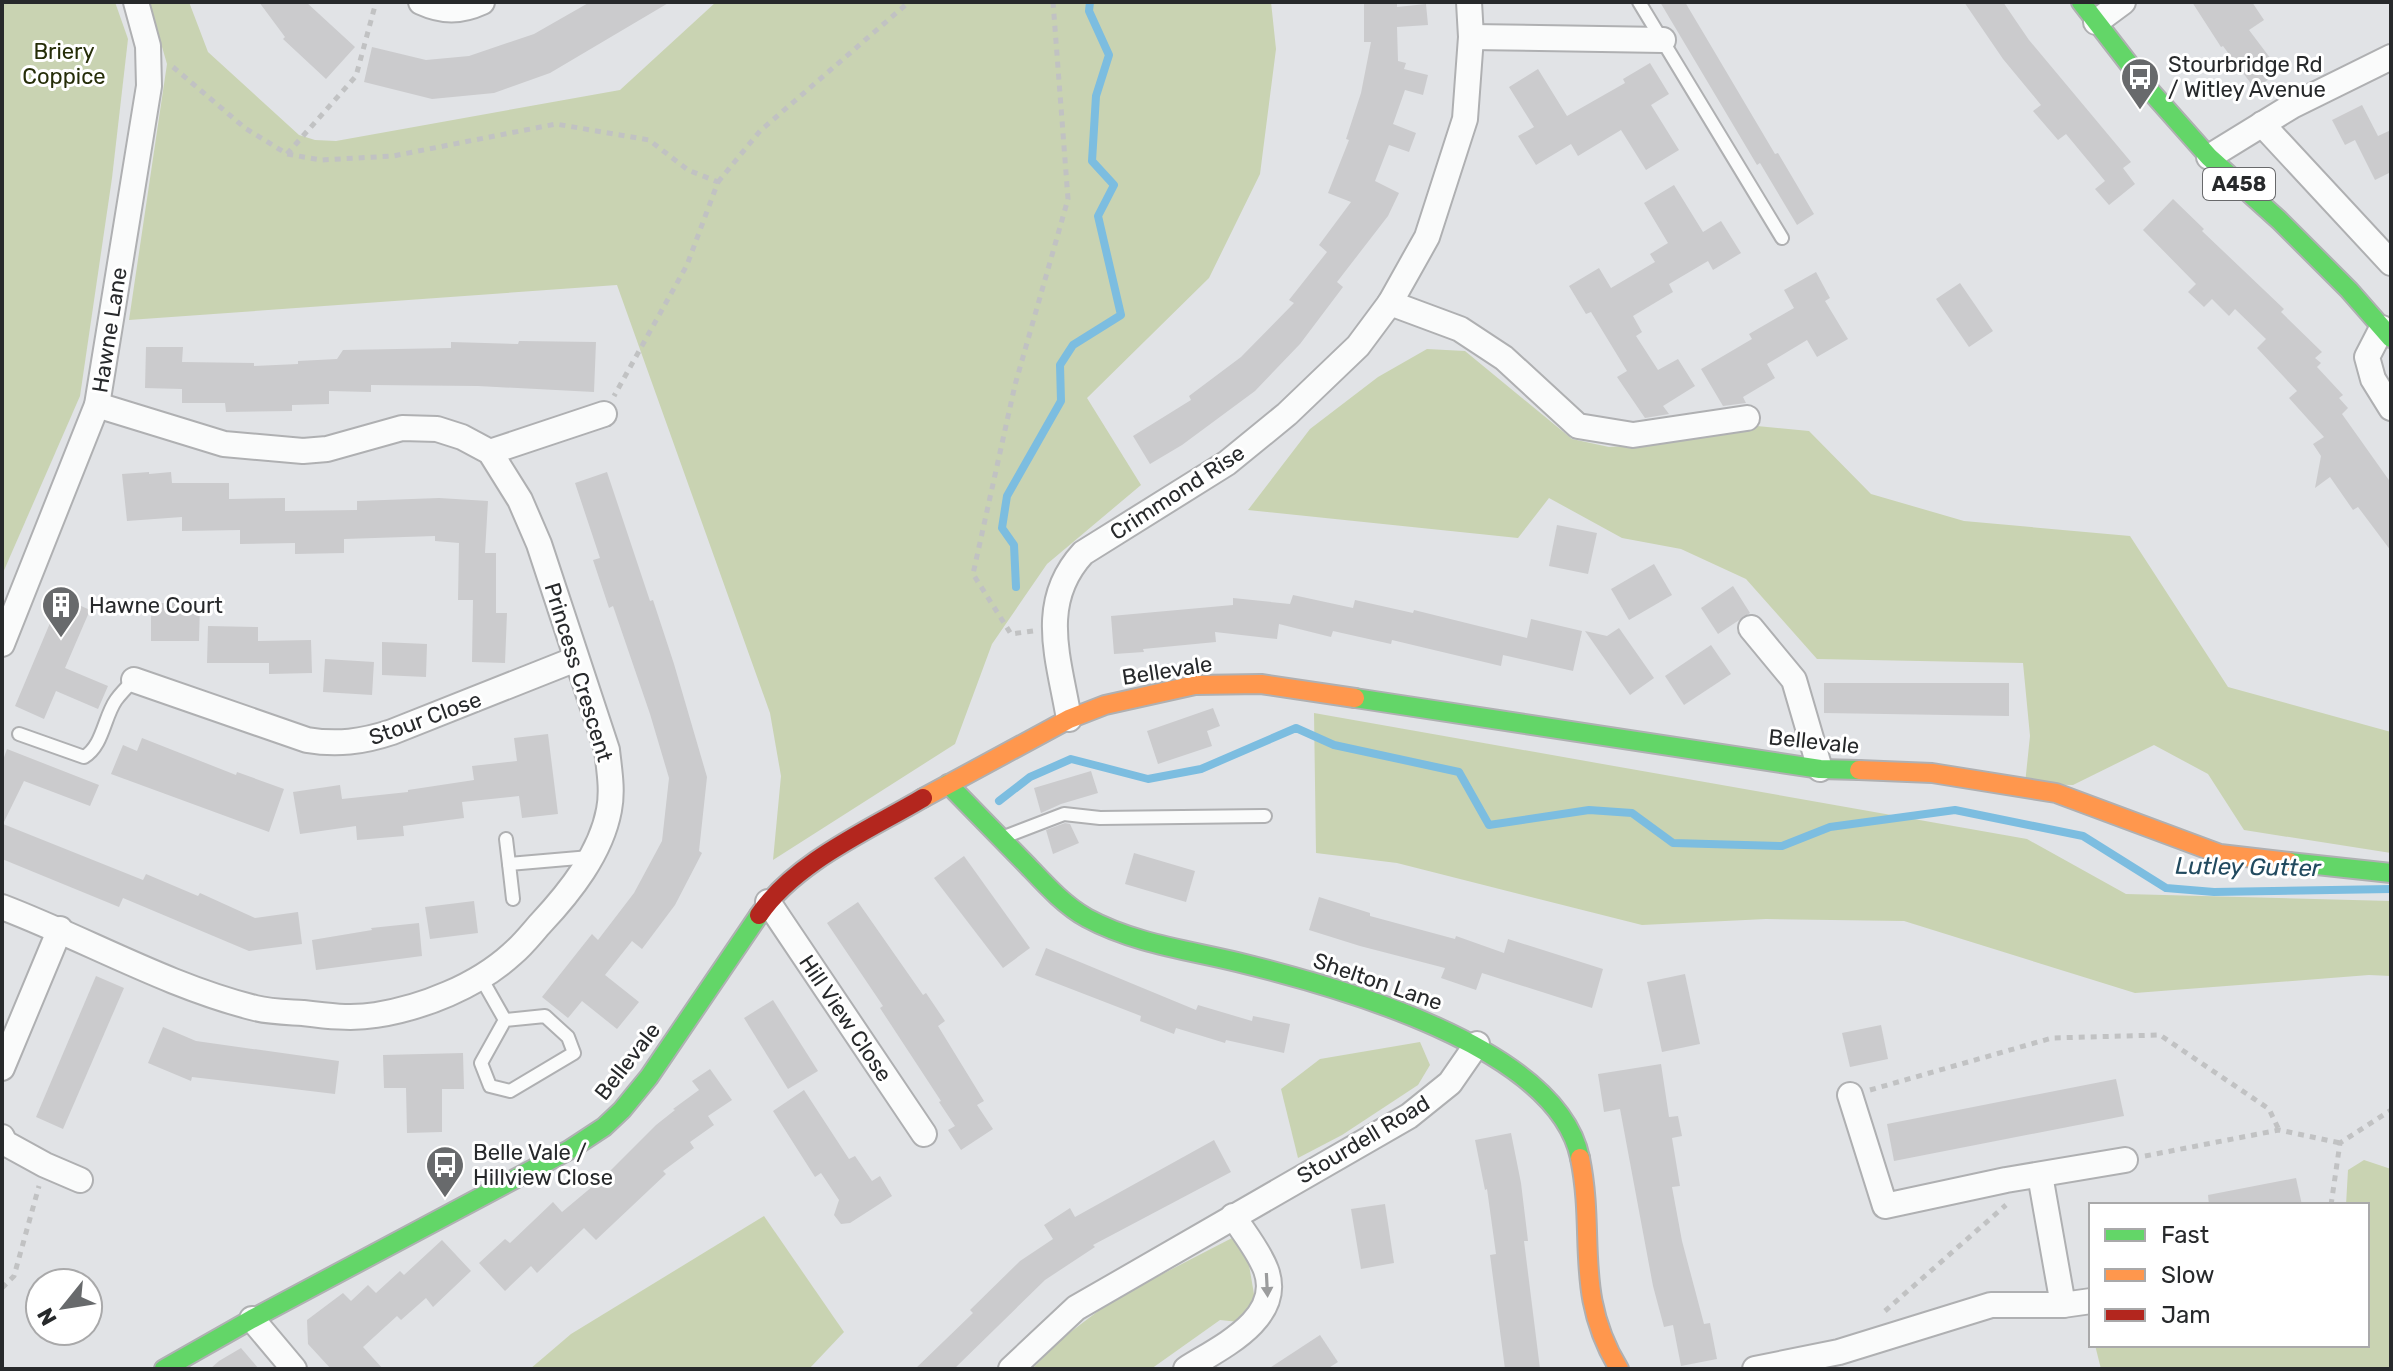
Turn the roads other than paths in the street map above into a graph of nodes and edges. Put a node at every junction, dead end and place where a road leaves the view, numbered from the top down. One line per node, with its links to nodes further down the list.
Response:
1 (136, 2): 18 (street, Hawne Lane)
2 (421, 2): 3 (street)
3 (482, 2)
4 (1469, 2): 9 (street, Crimmond Rise)
5 (1639, 2): 10 (lane)
6 (2081, 2): 8 (main road, A458)
7 (2123, 2): 8 (street)
8 (2096, 22): 13 (main road, A458)
9 (1471, 37): 10 (street); 16 (street, Crimmond Rise)
10 (1663, 40): 14 (lane)
11 (2391, 57): 12 (street)
12 (2262, 124): 13 (street); 15 (street)
13 (2209, 157): 17 (main road, A458)
14 (1782, 238)
15 (2391, 263)
16 (1390, 303): 21 (street); 27 (street, Crimmond Rise)
17 (2386, 333): 19 (street)
18 (97, 405): 22 (street); 24 (street, Hawne Lane)
19 (2391, 408)
20 (604, 414): 22 (street)
21 (1747, 418)
22 (490, 452): 25 (street, Princess Crescent)
23 (1751, 628): 29 (street)
24 (2, 644)
25 (576, 659): 26 (street, Stour Close); 34 (street, Princess Crescent)
26 (134, 680): 28 (lane)
27 (1069, 719): 29 (main road, Bellevale); 30 (main road, Bellevale)
28 (19, 734)
29 (1820, 769): 36 (main road, Bellevale)
30 (948, 784): 33 (main road, Shelton Lane); 38 (main road, Bellevale)
31 (1265, 816): 33 (lane)
32 (506, 839): 35 (lane)
33 (1001, 839): 43 (main road, Shelton Lane)
34 (590, 857): 35 (lane); 41 (street, Princess Crescent)
35 (509, 864): 37 (lane)
36 (2391, 873)
37 (513, 899)
38 (768, 902): 46 (street, Hill View Close); 54 (main road, Bellevale)
39 (2, 907): 40 (street, Princess Crescent)
40 (60, 929): 41 (street, Princess Crescent); 44 (street)
41 (480, 976): 42 (lane)
42 (505, 1020): 42 (lane)
43 (1477, 1044): 51 (street, Stourdell Road); 59 (main road, Shelton Lane)
44 (2, 1068)
45 (1850, 1095): 49 (street)
46 (924, 1134)
47 (2, 1137): 50 (street)
48 (2125, 1160): 49 (street)
49 (2040, 1175): 53 (street)
50 (80, 1180)
51 (1233, 1216): 57 (street, Stourdell Road); 58 (street, one-way to 58)
52 (2089, 1301): 53 (street)
53 (2063, 1305): 60 (street)
54 (252, 1319): 55 (main road, Bellevale); 56 (street)
55 (164, 1369)
56 (294, 1369)
57 (1011, 1369)
58 (1186, 1369)
59 (1619, 1369)
60 (1755, 1369)

